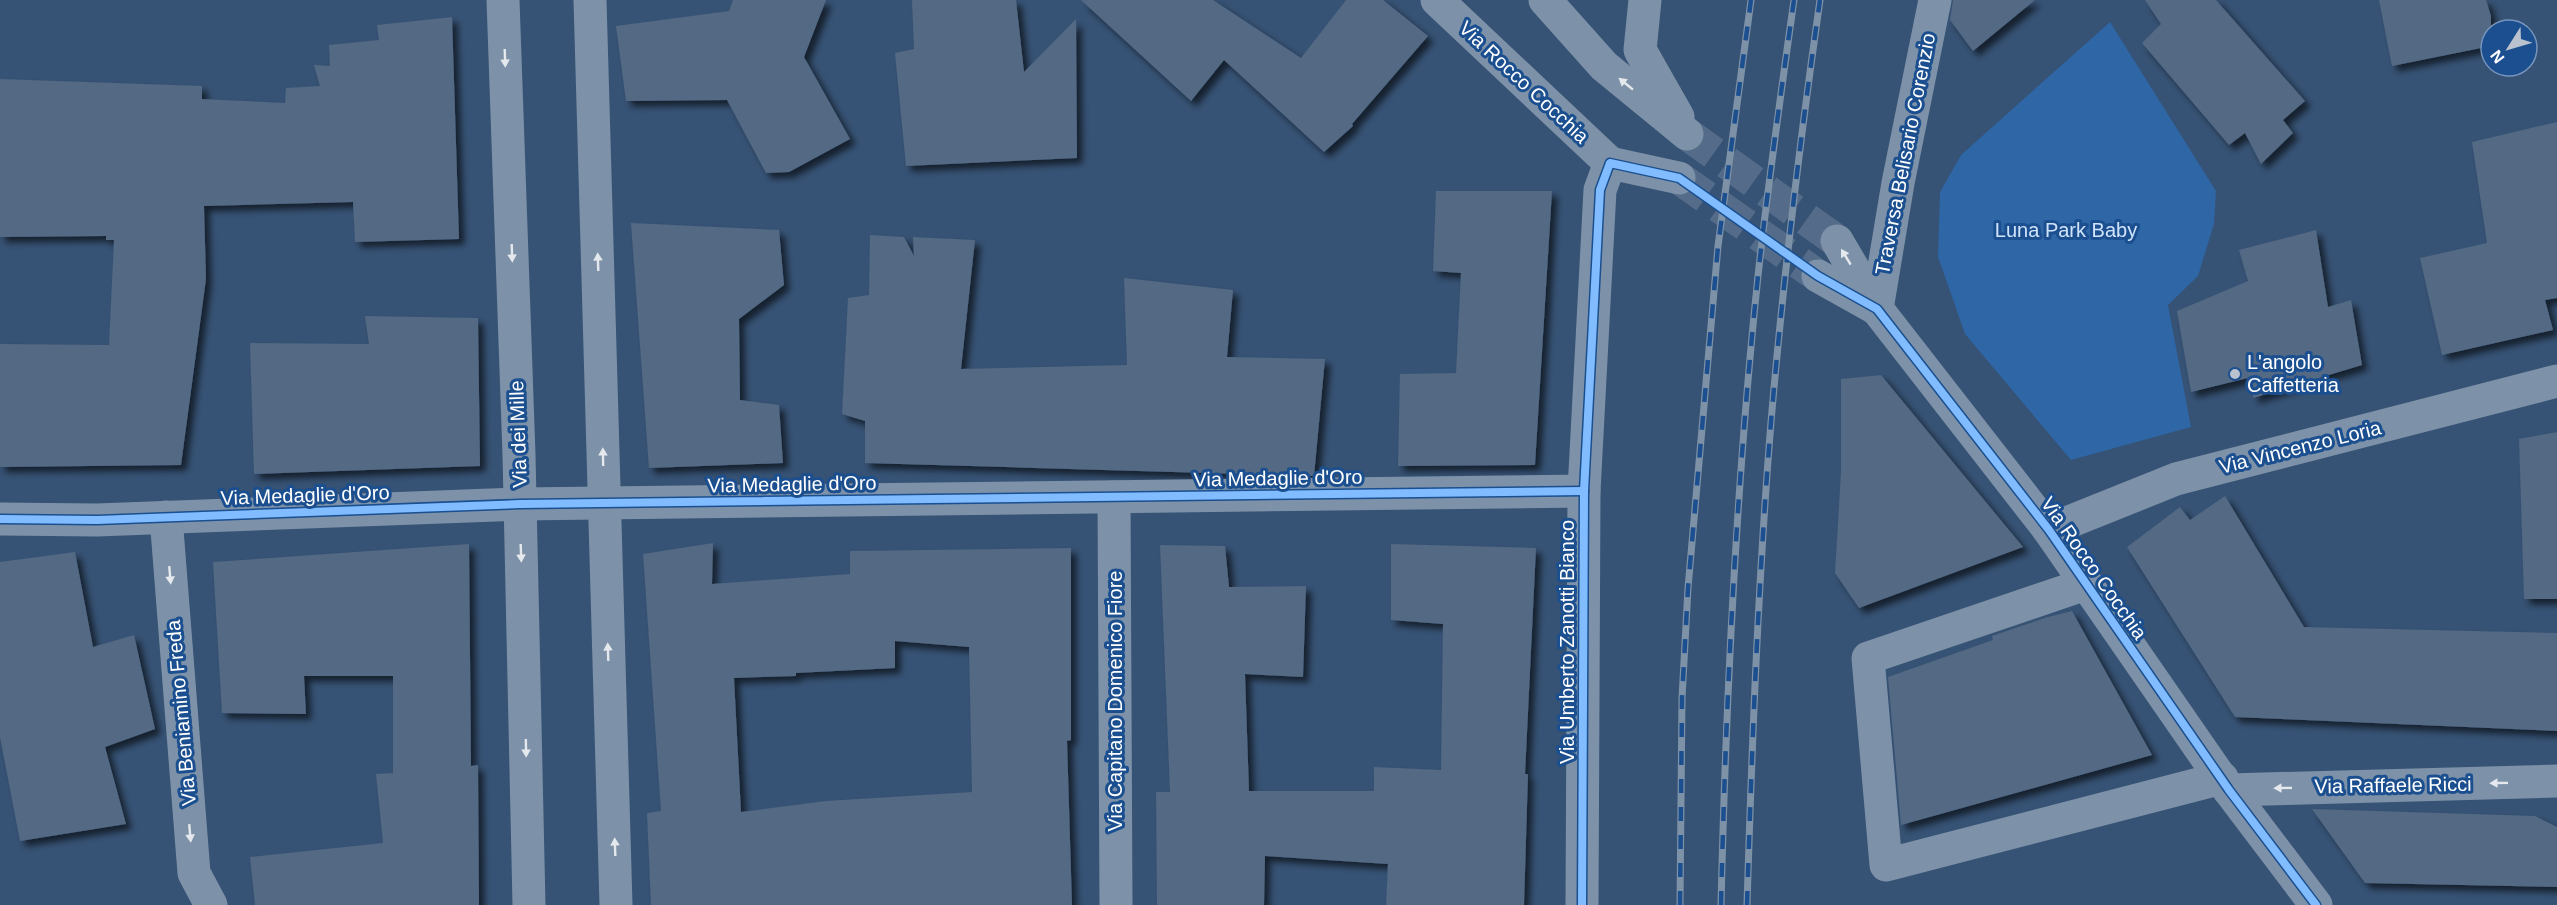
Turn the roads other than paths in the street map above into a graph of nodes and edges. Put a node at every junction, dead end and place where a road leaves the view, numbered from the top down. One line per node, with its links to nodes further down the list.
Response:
1 (503, 0): 16 (street, Via dei Mille, one-way to 16)
2 (590, 0): 15 (street, one-way to 2)
3 (1437, 0): 7 (street, Via Rocco Cocchia)
4 (1545, 0): 5 (street, one-way to 4)
5 (1646, 0)
6 (1935, 0): 11 (street, Traversa Belisario Corenzio)
7 (1610, 164): 8 (street); 13 (street, Via Umberto Zanotti Bianco)
8 (1679, 178)
9 (1837, 241): 11 (street, one-way to 9)
10 (1818, 276): 11 (street, Via Rocco Cocchia)
11 (1877, 309): 19 (street, Via Rocco Cocchia)
12 (2557, 381): 19 (street, Via Vincenzo Loria)
13 (1584, 491): 14 (street, Via Medaglie d'Oro); 27 (street, Via Umberto Zanotti Bianco)
14 (1114, 497): 15 (street, Via Medaglie d'Oro); 26 (street, Via Capitano Domenico Fiore)
15 (604, 503): 16 (street, Via Medaglie d'Oro); 25 (street, one-way to 15)
16 (520, 504): 17 (street, Via Medaglie d'Oro); 24 (street, Via dei Mille, one-way to 24)
17 (166, 517): 18 (street, Via Medaglie d'Oro); 23 (street, Via Beniamino Freda, one-way to 23)
18 (0, 519)
19 (2049, 530): 20 (street, Via Rocco Cocchia)
20 (2086, 584): 22 (street, Via Rocco Cocchia); 22 (street, Via Raffaele Ricci)
21 (2557, 781): 22 (street, Via Raffaele Ricci, one-way to 22)
22 (2225, 784): 28 (street, Via Rocco Cocchia)
23 (211, 905)
24 (529, 905)
25 (616, 905)
26 (1116, 905)
27 (1582, 905)
28 (2316, 905)

